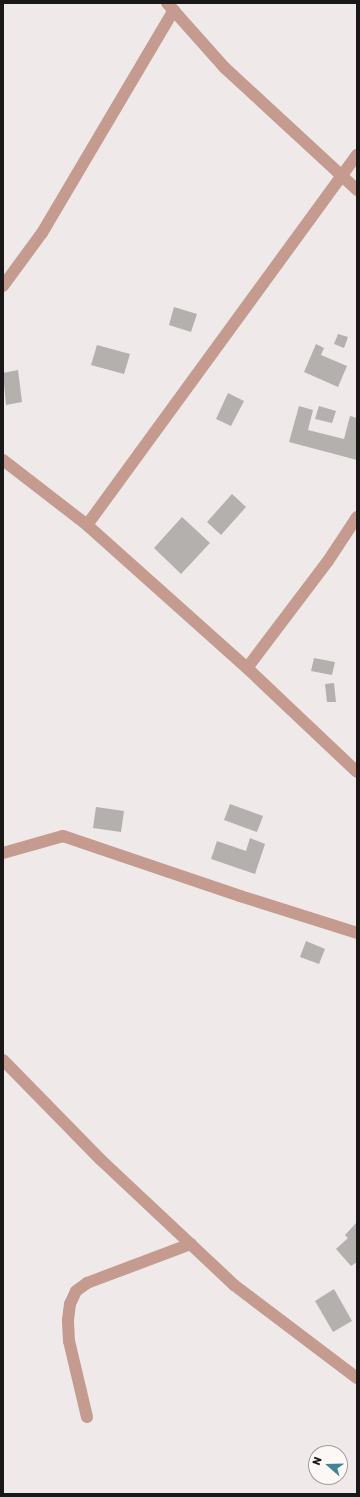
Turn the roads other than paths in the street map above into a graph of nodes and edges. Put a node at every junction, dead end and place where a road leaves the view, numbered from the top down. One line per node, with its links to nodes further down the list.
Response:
1 (171, 7): 3 (street); 5 (street)
2 (357, 155): 3 (street)
3 (343, 176): 4 (street); 8 (street)
4 (357, 190)
5 (3, 286)
6 (3, 460): 8 (street)
7 (357, 517): 9 (street)
8 (87, 525): 9 (street)
9 (247, 668): 10 (street)
10 (357, 772)
11 (3, 853): 12 (street)
12 (357, 933)
13 (3, 1060): 14 (street)
14 (191, 1244): 15 (street); 16 (street)
15 (357, 1378)
16 (87, 1417)

